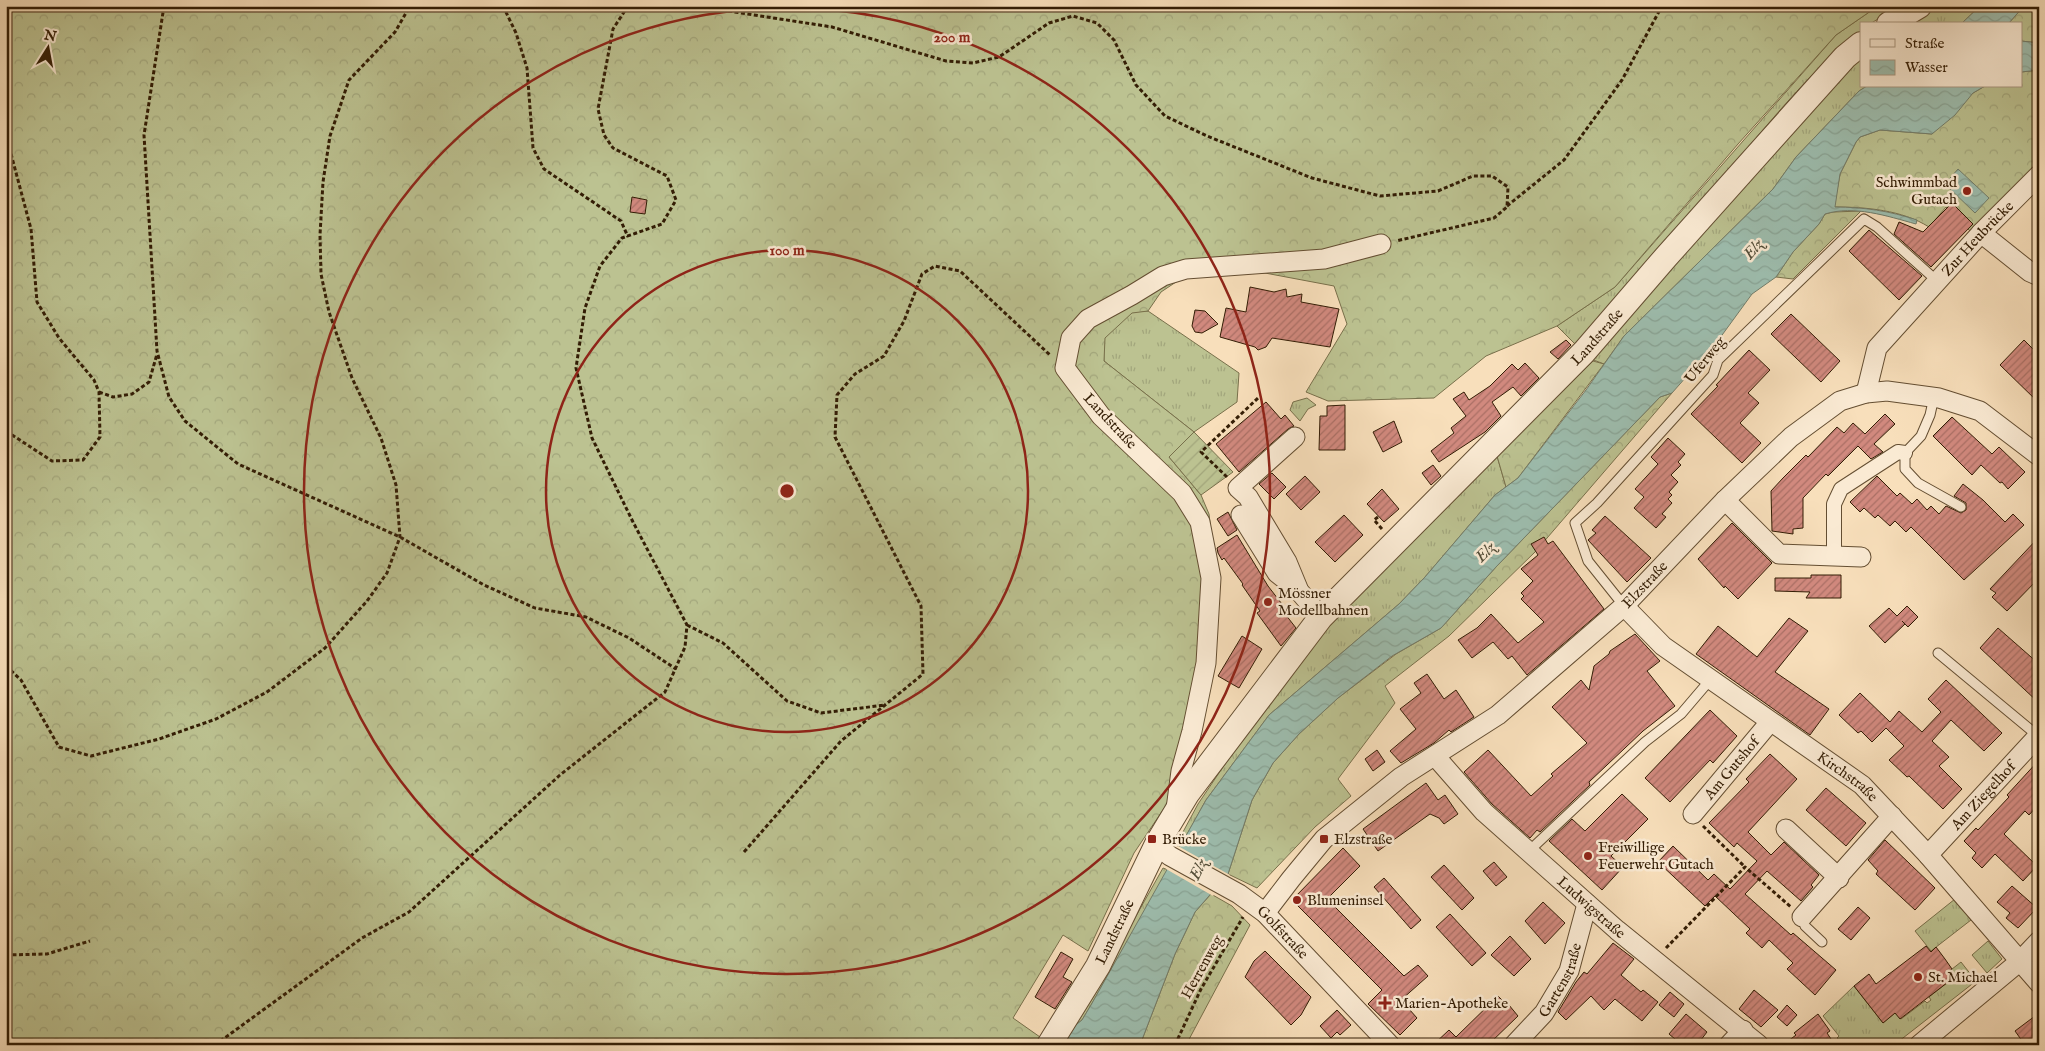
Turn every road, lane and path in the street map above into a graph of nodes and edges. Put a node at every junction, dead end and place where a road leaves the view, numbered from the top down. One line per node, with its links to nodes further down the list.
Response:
1 (164, 6): 18 (path)
2 (410, 6): 34 (path)
3 (503, 6): 14 (path)
4 (634, 6): 14 (path)
5 (696, 6): 12 (path)
6 (1662, 6): 12 (path)
7 (1919, 6): 8 (street)
8 (1892, 22)
9 (1860, 45): 39 (street, Landstraße)
10 (6, 135): 20 (path)
11 (2039, 175): 13 (street, Zur Heubrücke)
12 (1507, 207): 15 (path)
13 (1981, 233): 16 (street); 17 (street, Zur Heubrücke)
14 (628, 237): 40 (path)
15 (1381, 244): 19 (street)
16 (2039, 276)
17 (1937, 281): 21 (street); 38 (lane, Uferweg)
18 (157, 352): 20 (path); 34 (path)
19 (1065, 368): 45 (path); 50 (street, Landstraße)
20 (99, 392): 24 (path)
21 (1866, 393): 22 (street, Elzstraße); 29 (street, Elzstraße)
22 (1934, 397): 26 (lane); 27 (street, Elzstraße)
23 (1258, 398): 28 (path)
24 (6, 431)
25 (1295, 437): 28 (street)
26 (1905, 453): 30 (lane); 35 (street)
27 (2039, 456)
28 (1238, 488): 37 (street)
29 (1726, 500): 35 (street); 38 (street, Elzstraße)
30 (1962, 507)
31 (1242, 515): 37 (street)
32 (1378, 517): 33 (path)
33 (1388, 535)
34 (400, 536): 42 (path); 43 (path)
35 (1834, 556): 36 (street)
36 (1861, 557)
37 (1299, 591): 39 (street)
38 (1624, 606): 44 (street, Kirchstraße); 48 (street, Elzstraße)
39 (1321, 617): 50 (street, Landstraße)
40 (687, 625): 43 (path); 45 (path)
41 (1938, 653): 47 (lane, Am Ziegelhof)
42 (6, 666)
43 (676, 669): 70 (path)
44 (1710, 680): 46 (street, Kirchstraße); 54 (lane)
45 (887, 705): 55 (path)
46 (1770, 722): 49 (street, Am Gutshof); 51 (street, Kirchstraße)
47 (2039, 736): 56 (street, Am Ziegelhof)
48 (1435, 756): 54 (street, Ludwigstraße); 59 (street, Elzstraße)
49 (1693, 814): 57 (path)
50 (1175, 816): 53 (street, Landstraße)
51 (1892, 816): 56 (street, Kirchstraße); 58 (street)
52 (1786, 829): 58 (street)
53 (1163, 851): 59 (street, Golfstraße); 71 (street, Landstraße)
54 (1528, 851): 60 (street, Ludwigstraße)
55 (744, 852)
56 (1928, 855): 67 (street, Kirchstraße)
57 (1745, 867): 61 (path); 66 (path)
58 (1839, 878): 61 (street)
59 (1252, 903): 72 (path, Herrenweg); 73 (street, Golfstraße)
60 (1587, 904): 66 (street, Ludwigstraße); 74 (street, Gartenstraße)
61 (1802, 917): 64 (lane)
62 (90, 941): 65 (path)
63 (2039, 941): 67 (street)
64 (1822, 942)
65 (6, 955)
66 (1654, 960): 69 (street, Ludwigstraße)
67 (2019, 962): 68 (street, Kirchstraße); 77 (street)
68 (2039, 983)
69 (1743, 1030): 75 (street); 76 (street, Ludwigstraße)
70 (215, 1045)
71 (1048, 1045)
72 (1175, 1045)
73 (1390, 1045)
74 (1514, 1045)
75 (1729, 1045)
76 (1760, 1045)
77 (1919, 1045)

